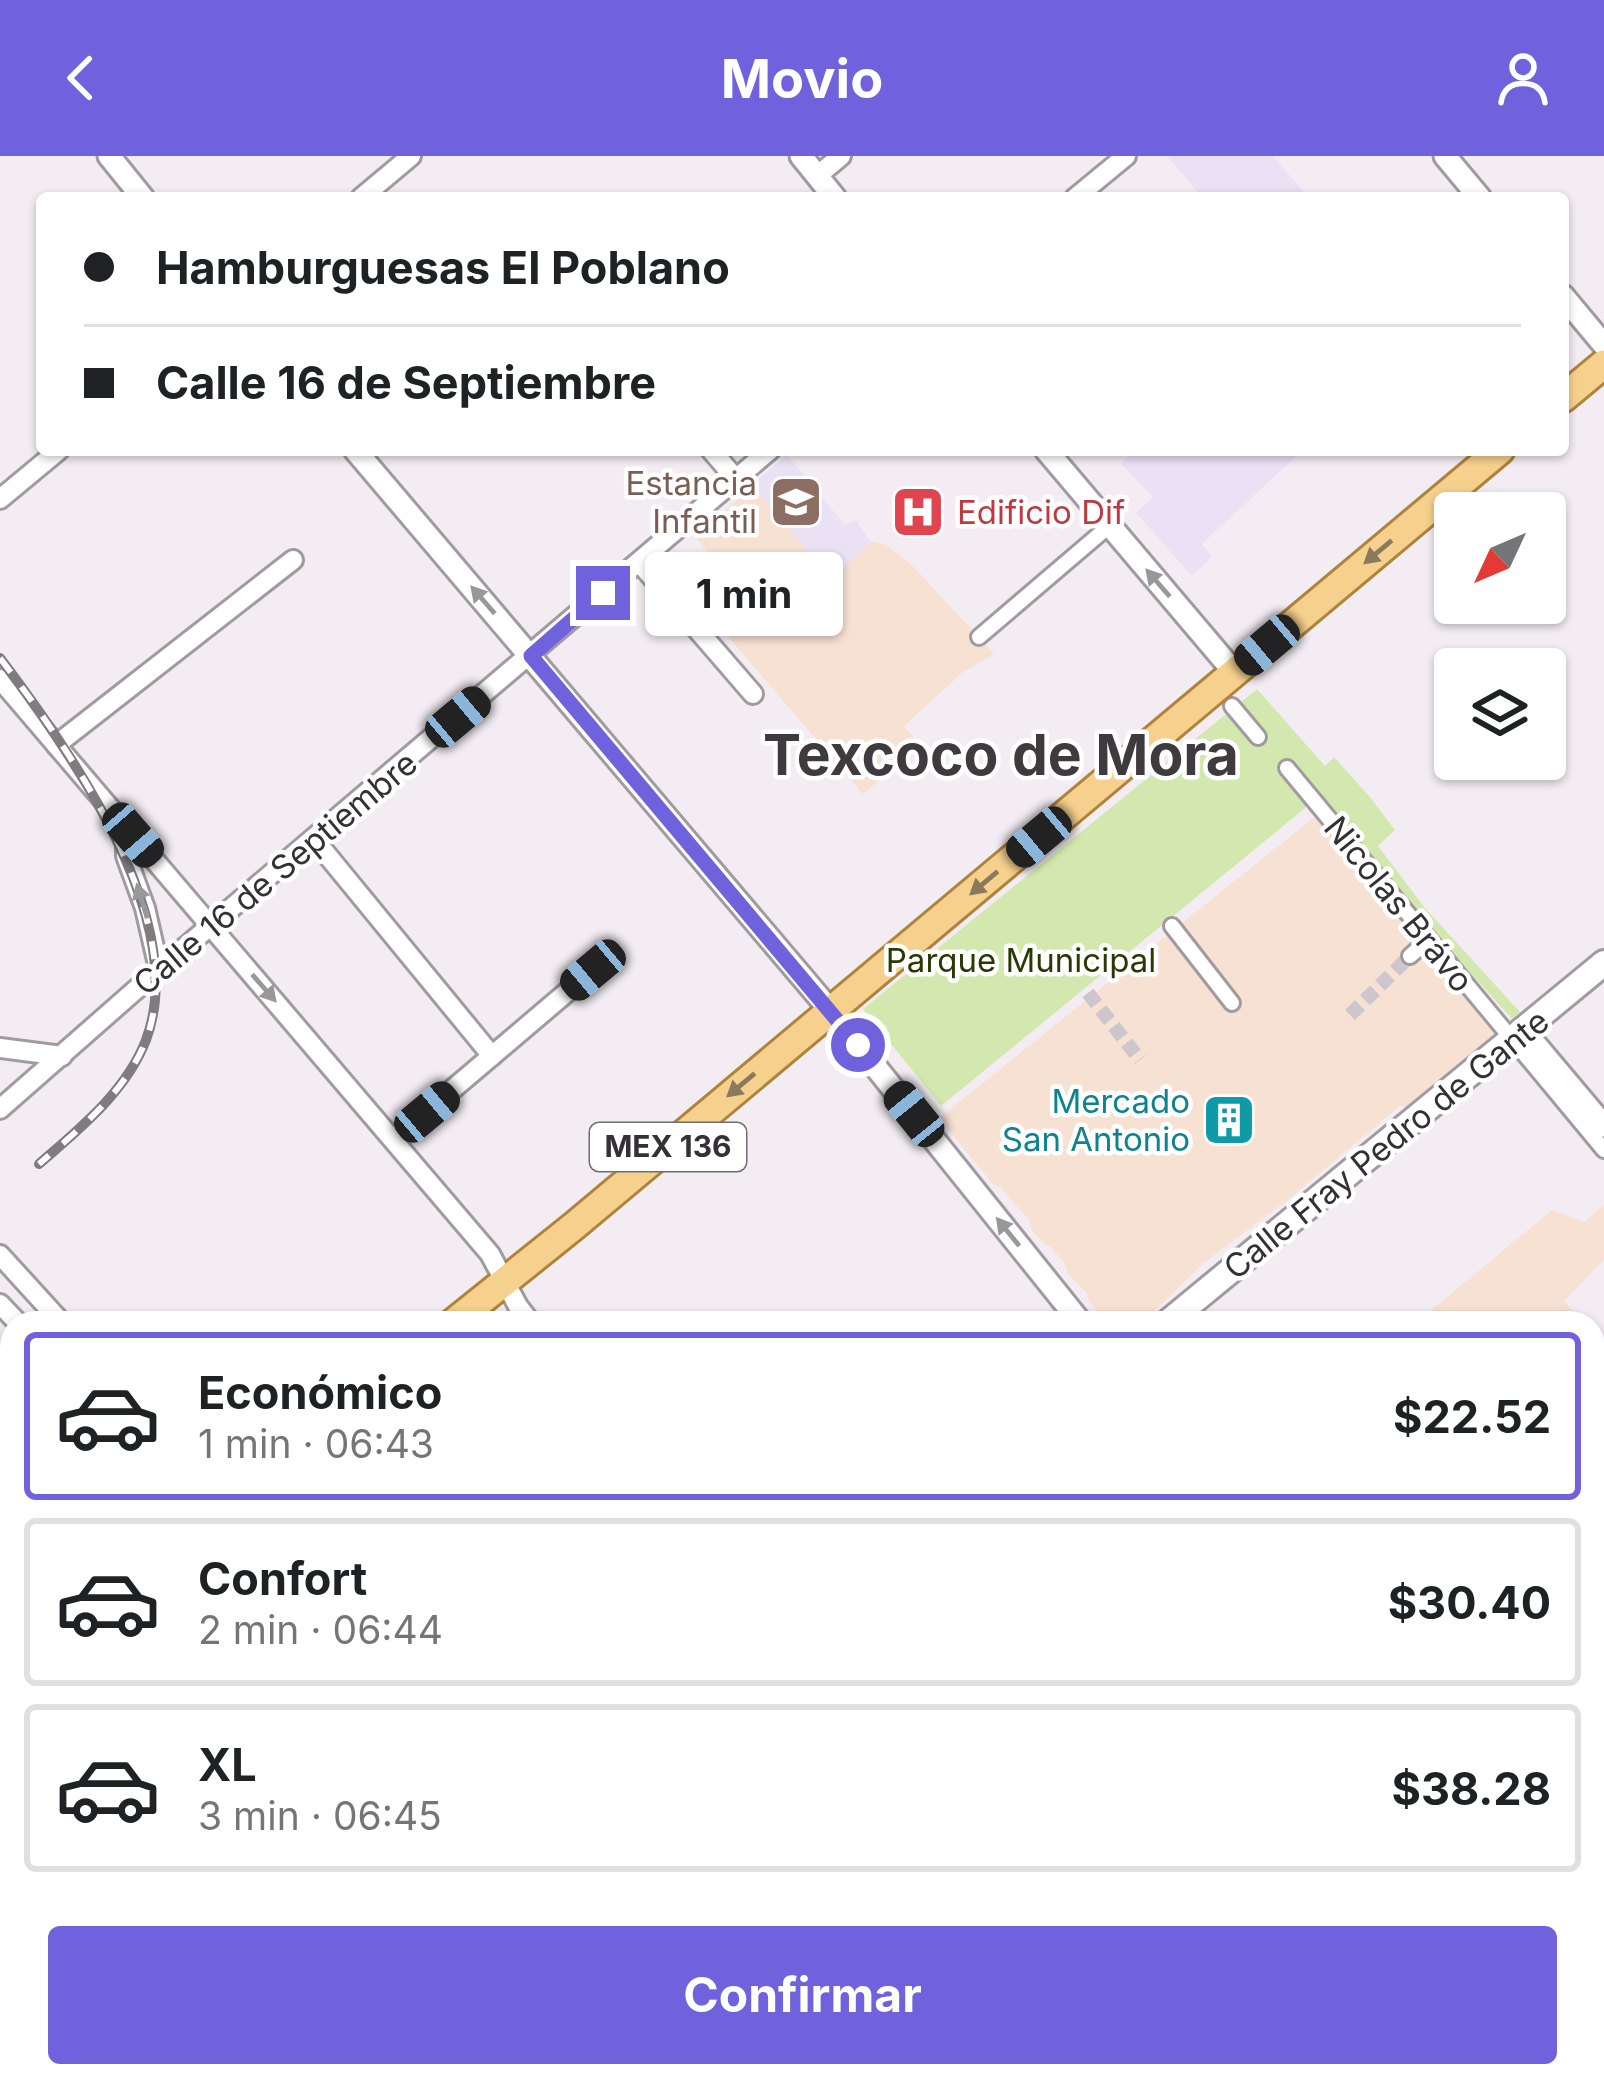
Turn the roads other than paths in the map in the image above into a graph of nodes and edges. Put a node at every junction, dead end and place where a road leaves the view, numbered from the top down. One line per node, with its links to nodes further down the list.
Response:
1 (109, 156): 8 (street)
2 (411, 156): 9 (street)
3 (801, 156): 7 (street)
4 (841, 156): 7 (street)
5 (1126, 156): 11 (street)
6 (1445, 156): 12 (street)
7 (817, 176): 10 (street)
8 (138, 192)
9 (368, 192)
10 (830, 192)
11 (1083, 192)
12 (1475, 192)
13 (1569, 303): 14 (street)
14 (1604, 345)
15 (1604, 364): 16 (main road)
16 (1569, 393)
17 (52, 456): 24 (street)
18 (360, 456): 29 (street, one-way to 18)
19 (716, 456): 23 (street)
20 (763, 456): 23 (street, Calle 16 de Septiembre)
21 (1051, 456): 25 (street)
22 (1493, 456): 30 (main road, MEX 136, one-way to 30)
23 (736, 479): 27 (street, Calle 16 de Septiembre)
24 (0, 500)
25 (1108, 526): 28 (street); 30 (street, one-way to 25)
26 (293, 560): 35 (street)
27 (639, 562): 29 (street, Calle 16 de Septiembre); 32 (street)
28 (979, 637)
29 (531, 656): 38 (street, Calle 16 de Septiembre); 47 (street)
30 (1234, 672): 47 (main road, MEX 136, one-way to 47)
31 (0, 679): 35 (street)
32 (752, 694)
33 (1232, 706): 34 (street)
34 (1258, 737)
35 (56, 745): 37 (street)
36 (1288, 768): 41 (street, Nicolas Brávo)
37 (133, 835): 39 (street); 44 (street, one-way to 37)
38 (314, 839): 39 (street, Calle 16 de Septiembre); 51 (street)
39 (211, 926): 44 (street, Calle 16 de Septiembre); 54 (street, one-way to 54)
40 (1172, 926): 46 (street)
41 (1428, 940): 42 (street); 48 (street, Nicolas Brávo)
42 (1410, 956)
43 (1604, 963): 48 (main road, Calle Fray Pedro de Gante)
44 (159, 969): 50 (street, Calle 16 de Septiembre)
45 (593, 970): 51 (street)
46 (1232, 1003)
47 (830, 1010): 57 (main road, MEX 136, one-way to 57); 61 (street, one-way to 47)
48 (1518, 1036): 53 (street, Nicolas Brávo); 55 (street, Nicolas Brávo); 62 (main road, Calle Fray Pedro de Gante)
49 (0, 1048): 50 (street)
50 (62, 1056): 52 (street, Calle 16 de Septiembre)
51 (492, 1056): 54 (street)
52 (0, 1109)
53 (1604, 1126)
54 (394, 1139): 57 (street)
55 (1604, 1150)
56 (0, 1255): 58 (street)
57 (504, 1282): 59 (main road, MEX 136); 60 (street)
58 (51, 1311)
59 (468, 1311)
60 (523, 1311)
61 (1071, 1311)
62 (1182, 1311)

